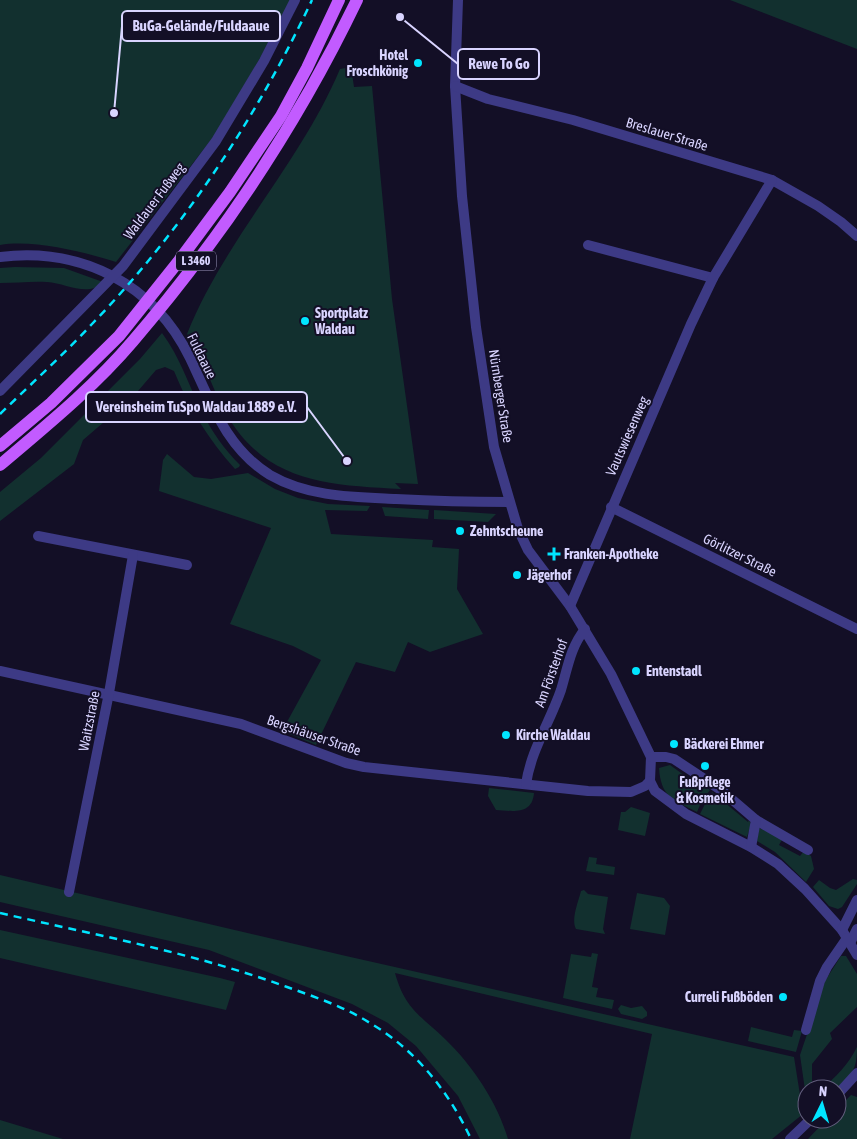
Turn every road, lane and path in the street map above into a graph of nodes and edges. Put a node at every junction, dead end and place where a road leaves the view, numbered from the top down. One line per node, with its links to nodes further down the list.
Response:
1 (295, 0): 11 (street, Waldauer Fußweg)
2 (339, 0): 12 (main road, L 3460)
3 (357, 0): 13 (main road, L 3460)
4 (458, 0): 5 (street, Nürnberger Straße)
5 (455, 86): 6 (street, Breslauer Straße); 14 (street, Nürnberger Straße)
6 (772, 180): 7 (street, Breslauer Straße); 10 (street, Vautswiesenweg)
7 (857, 236)
8 (588, 245): 10 (street)
9 (0, 257): 14 (street, Fuldaaue)
10 (713, 278): 15 (street, Vautswiesenweg)
11 (0, 391)
12 (0, 446)
13 (0, 465)
14 (509, 502): 19 (street, Nürnberger Straße)
15 (611, 507): 19 (street, Vautswiesenweg); 21 (street, Görlitzer Straße)
16 (38, 536): 17 (street)
17 (133, 555): 18 (street); 23 (street, Waitzstraße)
18 (187, 565)
19 (570, 606): 20 (street, Nürnberger Straße)
20 (585, 629): 24 (street, Nürnberger Straße); 26 (street, Am Försterhof)
21 (857, 629)
22 (0, 671): 23 (street, Bergshäuser Straße)
23 (108, 694): 26 (street, Bergshäuser Straße); 30 (street, Waitzstraße)
24 (651, 757): 25 (street, Nürnberger Straße); 27 (street)
25 (650, 781): 26 (street, Bergshäuser Straße); 28 (street)
26 (526, 784)
27 (756, 820): 28 (street); 29 (street)
28 (751, 847): 33 (street)
29 (808, 850)
30 (69, 892)
31 (857, 900): 33 (street)
32 (857, 929): 33 (street)
33 (847, 937): 34 (street); 35 (street)
34 (857, 956)
35 (806, 1030)
36 (857, 1073): 37 (street)
37 (847, 1084)
38 (800, 1129): 39 (street)
39 (790, 1139)

